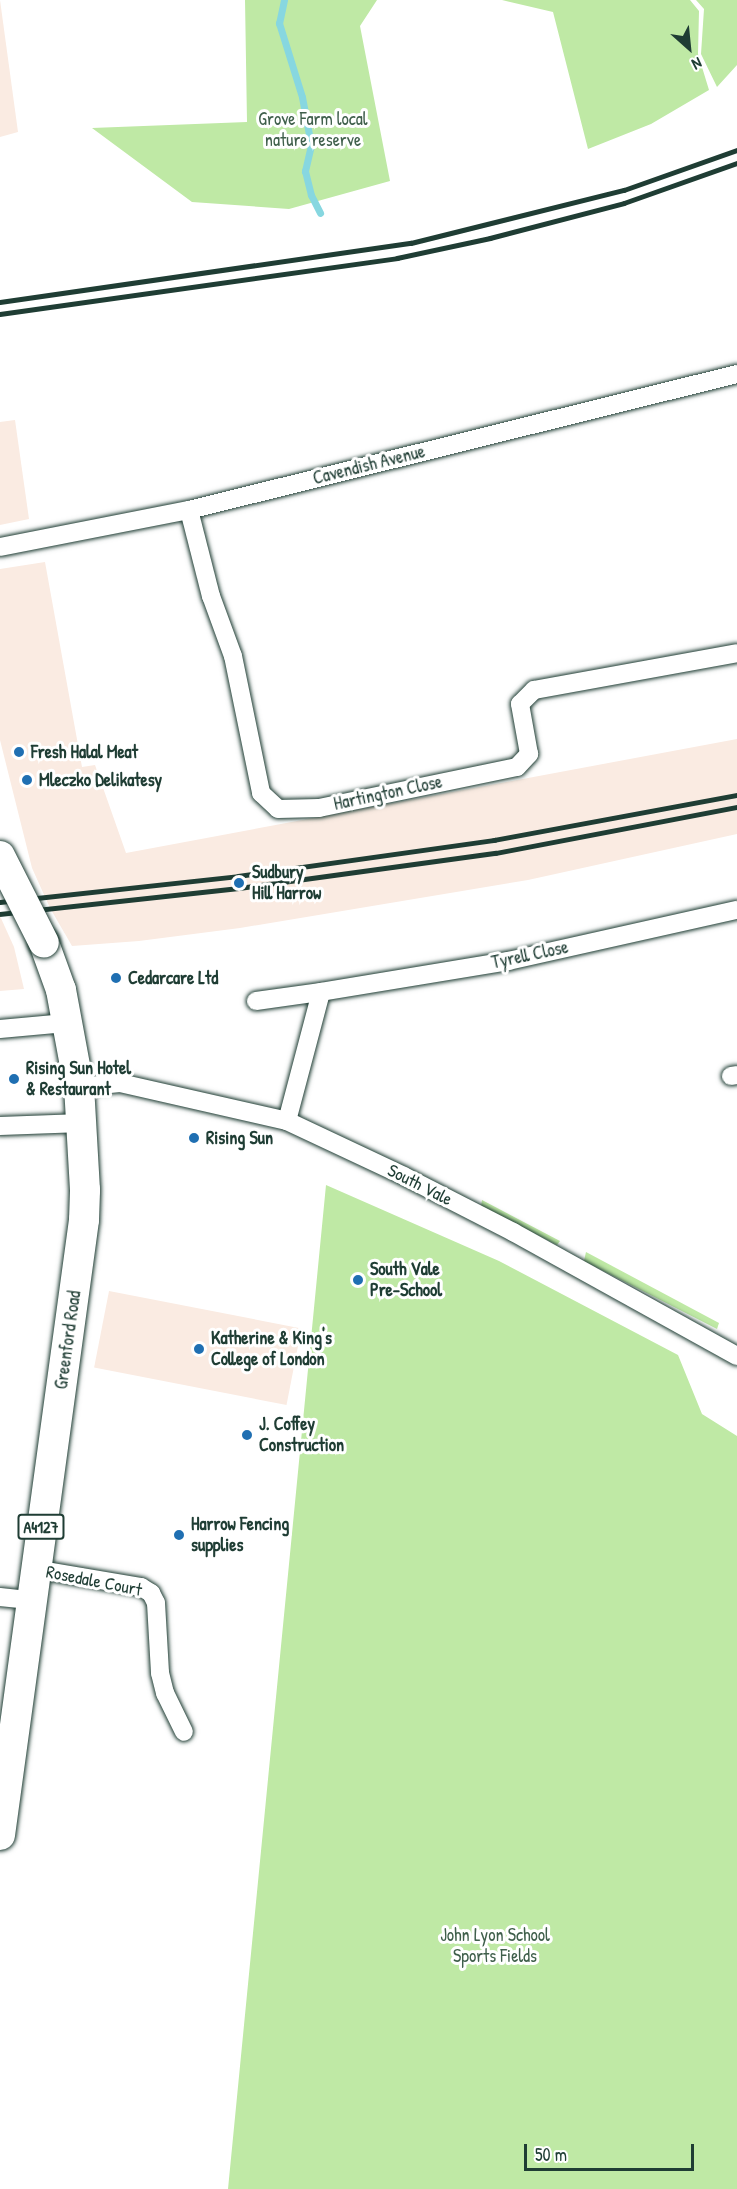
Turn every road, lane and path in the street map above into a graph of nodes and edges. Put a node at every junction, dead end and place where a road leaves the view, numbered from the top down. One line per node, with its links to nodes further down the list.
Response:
1 (737, 374): 2 (street, Cavendish Avenue)
2 (189, 510): 3 (street, Cavendish Avenue); 4 (street, Hartington Close)
3 (0, 547)
4 (737, 653)
5 (0, 856): 9 (main road, Greenford Road / A4127, bridge)
6 (737, 910): 7 (street, Tyrell Close)
7 (321, 992): 8 (street, Tyrell Close); 12 (street)
8 (256, 1001)
9 (66, 1023): 10 (street); 11 (main road, Greenford Road / A4127)
10 (0, 1029)
11 (79, 1087): 12 (street, South Vale); 13 (main road, Greenford Road / A4127)
12 (287, 1121): 15 (street, South Vale)
13 (82, 1123): 14 (street); 16 (main road, Greenford Road / A4127)
14 (0, 1126)
15 (737, 1356)
16 (35, 1569): 18 (main road, Greenford Road / A4127); 19 (street, Rosedale Court)
17 (0, 1597): 18 (street)
18 (30, 1600): 20 (main road, Greenford Road / A4127)
19 (183, 1732)
20 (5, 1752): 21 (main road, Greenford Road / A4127)
21 (0, 1835)

